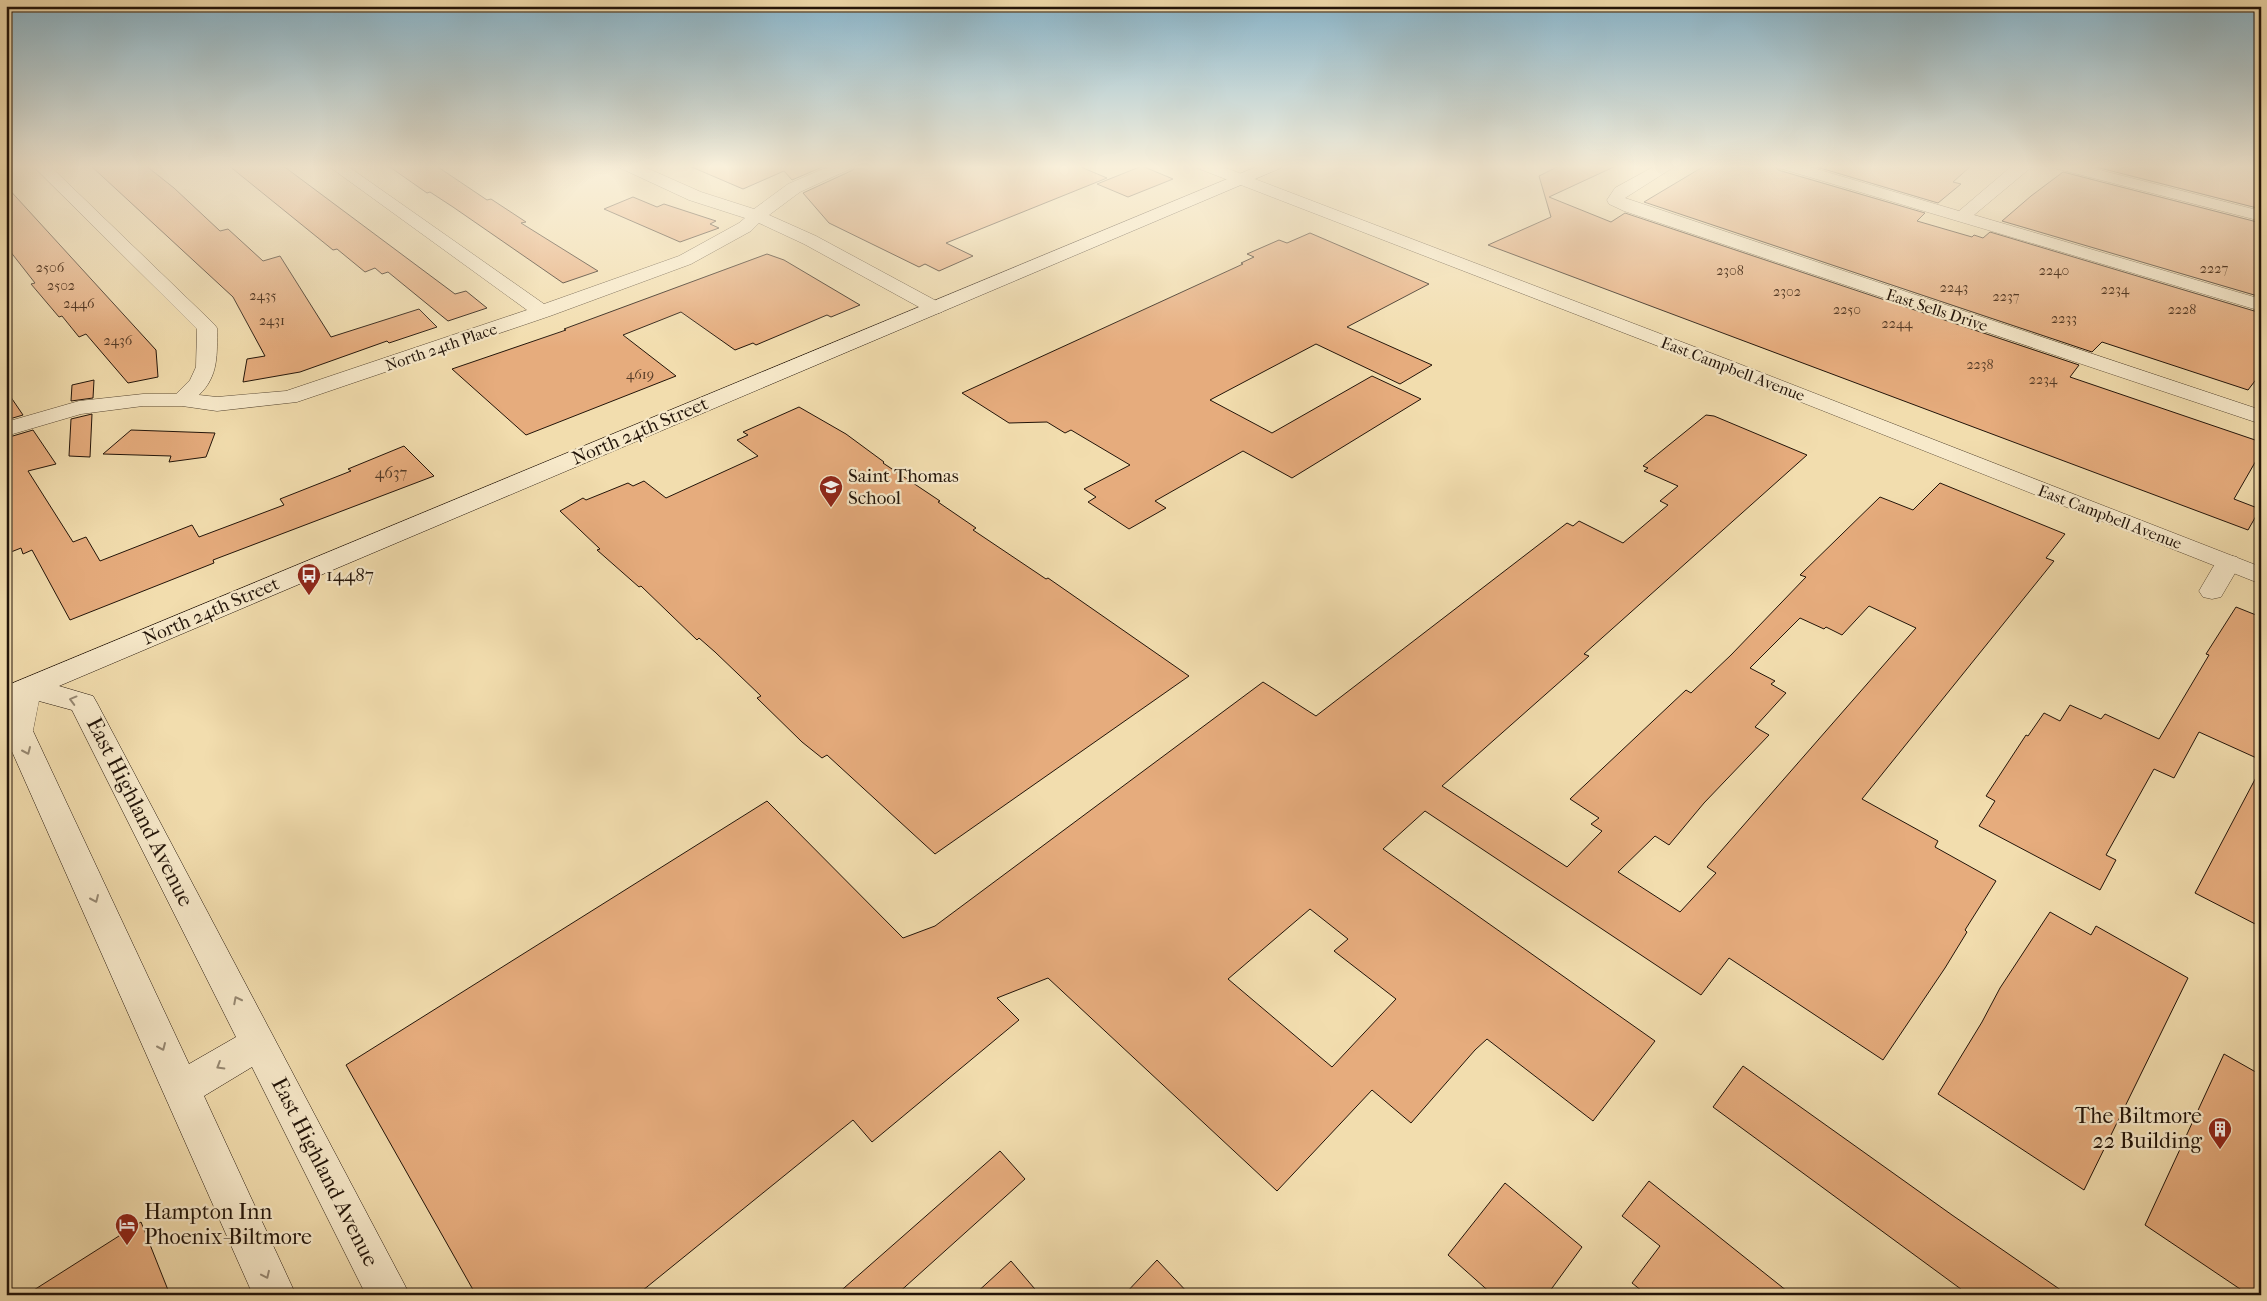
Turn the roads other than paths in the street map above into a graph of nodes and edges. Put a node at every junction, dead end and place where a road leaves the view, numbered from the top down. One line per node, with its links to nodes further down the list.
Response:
1 (102, 226): 12 (street)
2 (421, 226): 11 (street)
3 (746, 226): 11 (street, North 24th Place)
4 (778, 226): 10 (street)
5 (1130, 226): 10 (street, North 24th Street)
6 (1362, 226): 15 (street, East Campbell Avenue)
7 (1686, 226): 13 (street, East Sells Drive)
8 (1992, 226): 9 (street)
9 (2261, 305)
10 (935, 308): 18 (street, North 24th Street)
11 (543, 312): 12 (street, North 24th Place)
12 (182, 400): 14 (street, North 24th Place)
13 (2261, 417)
14 (6, 429)
15 (2228, 564): 16 (street, East Campbell Avenue); 17 (street)
16 (2261, 576)
17 (2212, 591)
18 (17, 693): 19 (street, East Highland Avenue, one-way to 18); 20 (street, one-way to 20)
19 (259, 1044): 20 (street, one-way to 20); 22 (street, East Highland Avenue)
20 (181, 1089): 21 (street, one-way to 21)
21 (275, 1295)
22 (389, 1295)

